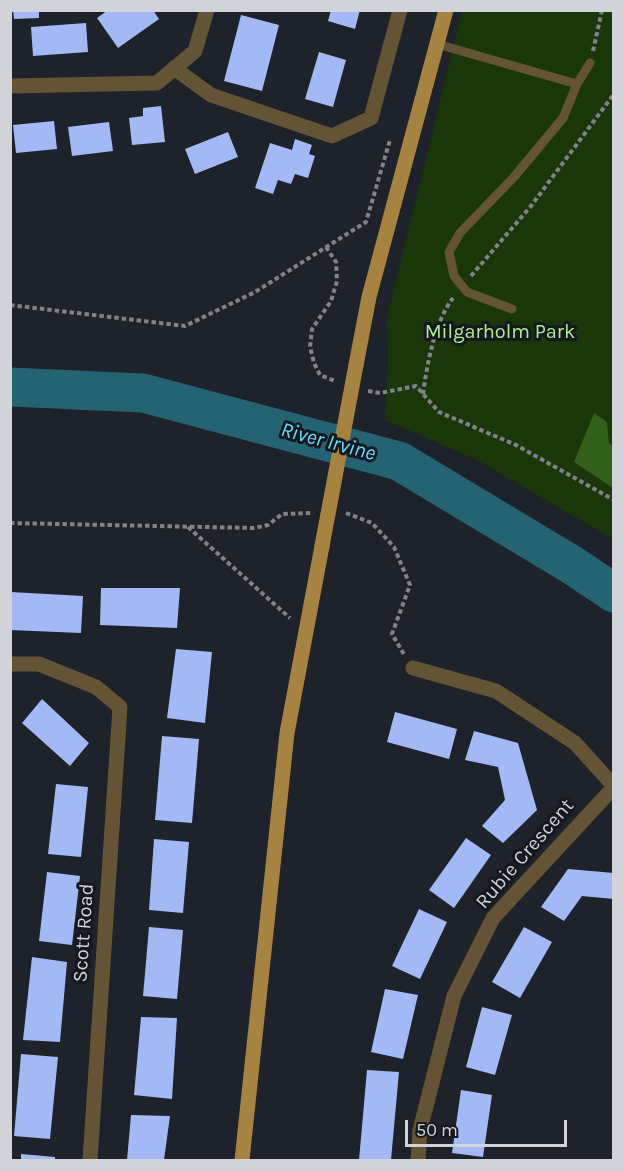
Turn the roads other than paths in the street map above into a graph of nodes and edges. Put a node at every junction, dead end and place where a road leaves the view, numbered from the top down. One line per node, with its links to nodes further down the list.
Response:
1 (207, 10): 6 (street)
2 (400, 10): 6 (street)
3 (446, 10): 4 (main road)
4 (437, 44): 7 (lane); 14 (main road, bridge)
5 (590, 63): 7 (lane)
6 (174, 68): 8 (street)
7 (577, 84): 9 (lane)
8 (10, 86)
9 (512, 309)
10 (10, 664): 13 (street, Scott Road)
11 (413, 668): 12 (street)
12 (614, 787): 15 (street, Rubie Crescent)
13 (90, 1161)
14 (242, 1161)
15 (418, 1161)

